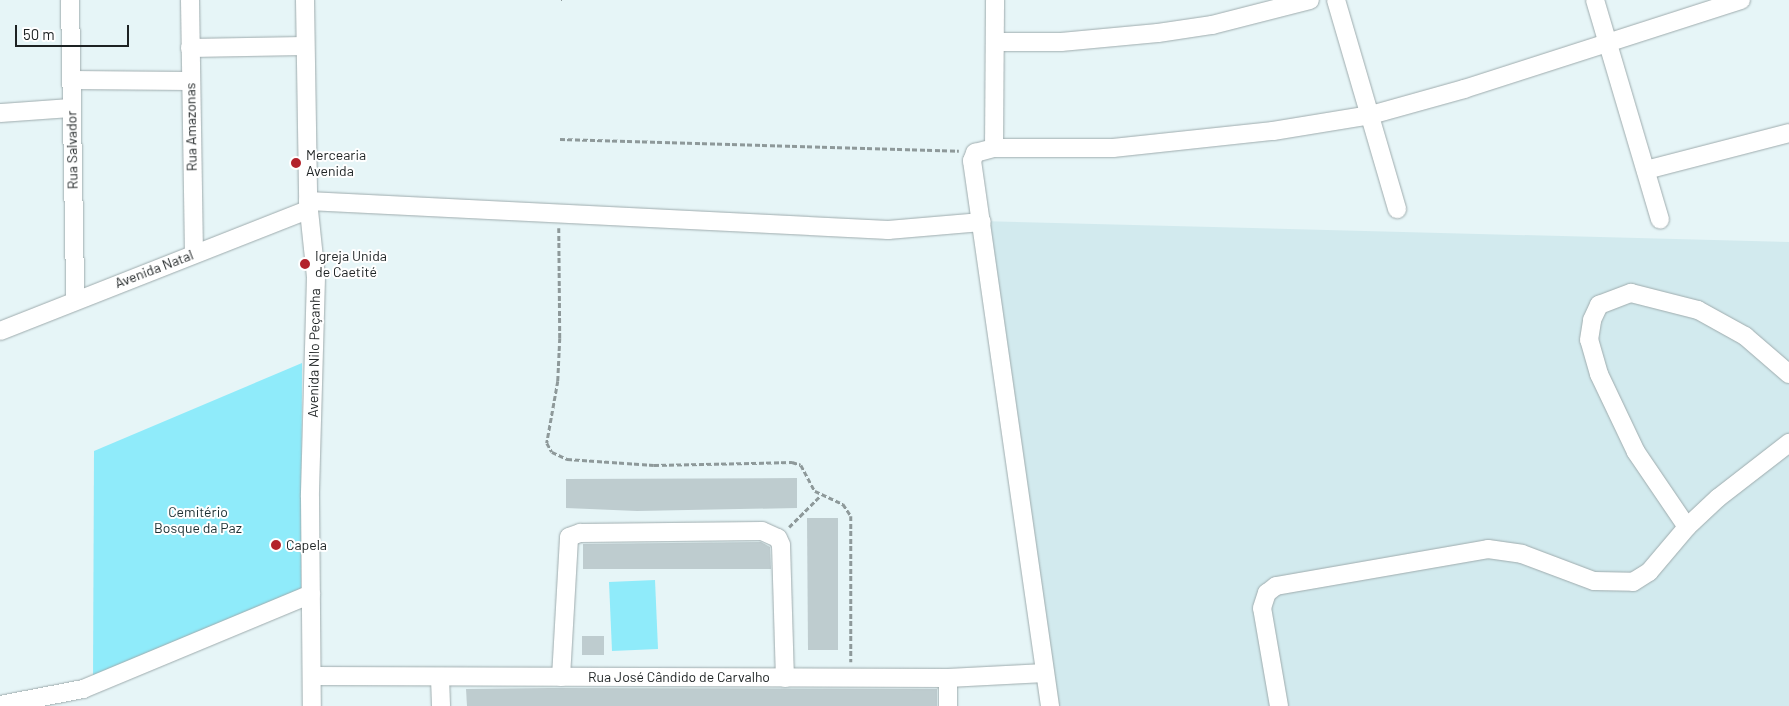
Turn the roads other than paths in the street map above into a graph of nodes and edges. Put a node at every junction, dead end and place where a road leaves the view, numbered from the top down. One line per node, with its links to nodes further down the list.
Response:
1 (70, 0): 13 (street, Rua Salvador)
2 (190, 0): 12 (street, Rua Amazonas)
3 (304, 0): 11 (street, Avenida Nilo Peçanha)
4 (995, 0): 9 (street)
5 (1310, 0): 9 (street)
6 (1336, 0): 17 (street)
7 (1595, 0): 10 (street)
8 (1741, 0): 10 (street)
9 (996, 42): 19 (street)
10 (1608, 44): 17 (street); 20 (street)
11 (304, 46): 12 (street); 21 (street, Avenida Nilo Peçanha)
12 (190, 48): 14 (street, Rua Amazonas)
13 (71, 80): 14 (street); 15 (street, Rua Salvador)
14 (190, 81): 25 (street, Rua Amazonas)
15 (72, 108): 16 (street); 26 (street, Rua Salvador)
16 (0, 113)
17 (1371, 115): 19 (street); 22 (street)
18 (1789, 132): 20 (street)
19 (986, 150): 24 (street)
20 (1646, 170): 23 (street)
21 (309, 205): 24 (street); 25 (street, Avenida Natal); 31 (street, Avenida Nilo Peçanha)
22 (1397, 209)
23 (1660, 220)
24 (982, 222): 32 (street)
25 (194, 253): 26 (street, Avenida Natal)
26 (75, 300): 27 (street, Avenida Natal)
27 (0, 331)
28 (1789, 374): 30 (street)
29 (1789, 443): 30 (street)
30 (1687, 526): 43 (street)
31 (312, 594): 33 (street, Avenida Nilo Peçanha); 38 (street)
32 (1045, 673): 37 (street, Rua José Cândido de Carvalho); 42 (street)
33 (312, 676): 34 (street, Rua José Cândido de Carvalho); 39 (street, Avenida Nilo Peçanha)
34 (440, 677): 35 (street, Rua José Cândido de Carvalho); 40 (street)
35 (562, 677): 36 (street, Rua José Cândido de Carvalho); 36 (street)
36 (785, 678): 37 (street, Rua José Cândido de Carvalho)
37 (948, 678): 41 (street)
38 (0, 704)
39 (312, 706)
40 (441, 706)
41 (948, 706)
42 (1050, 706)
43 (1279, 706)

